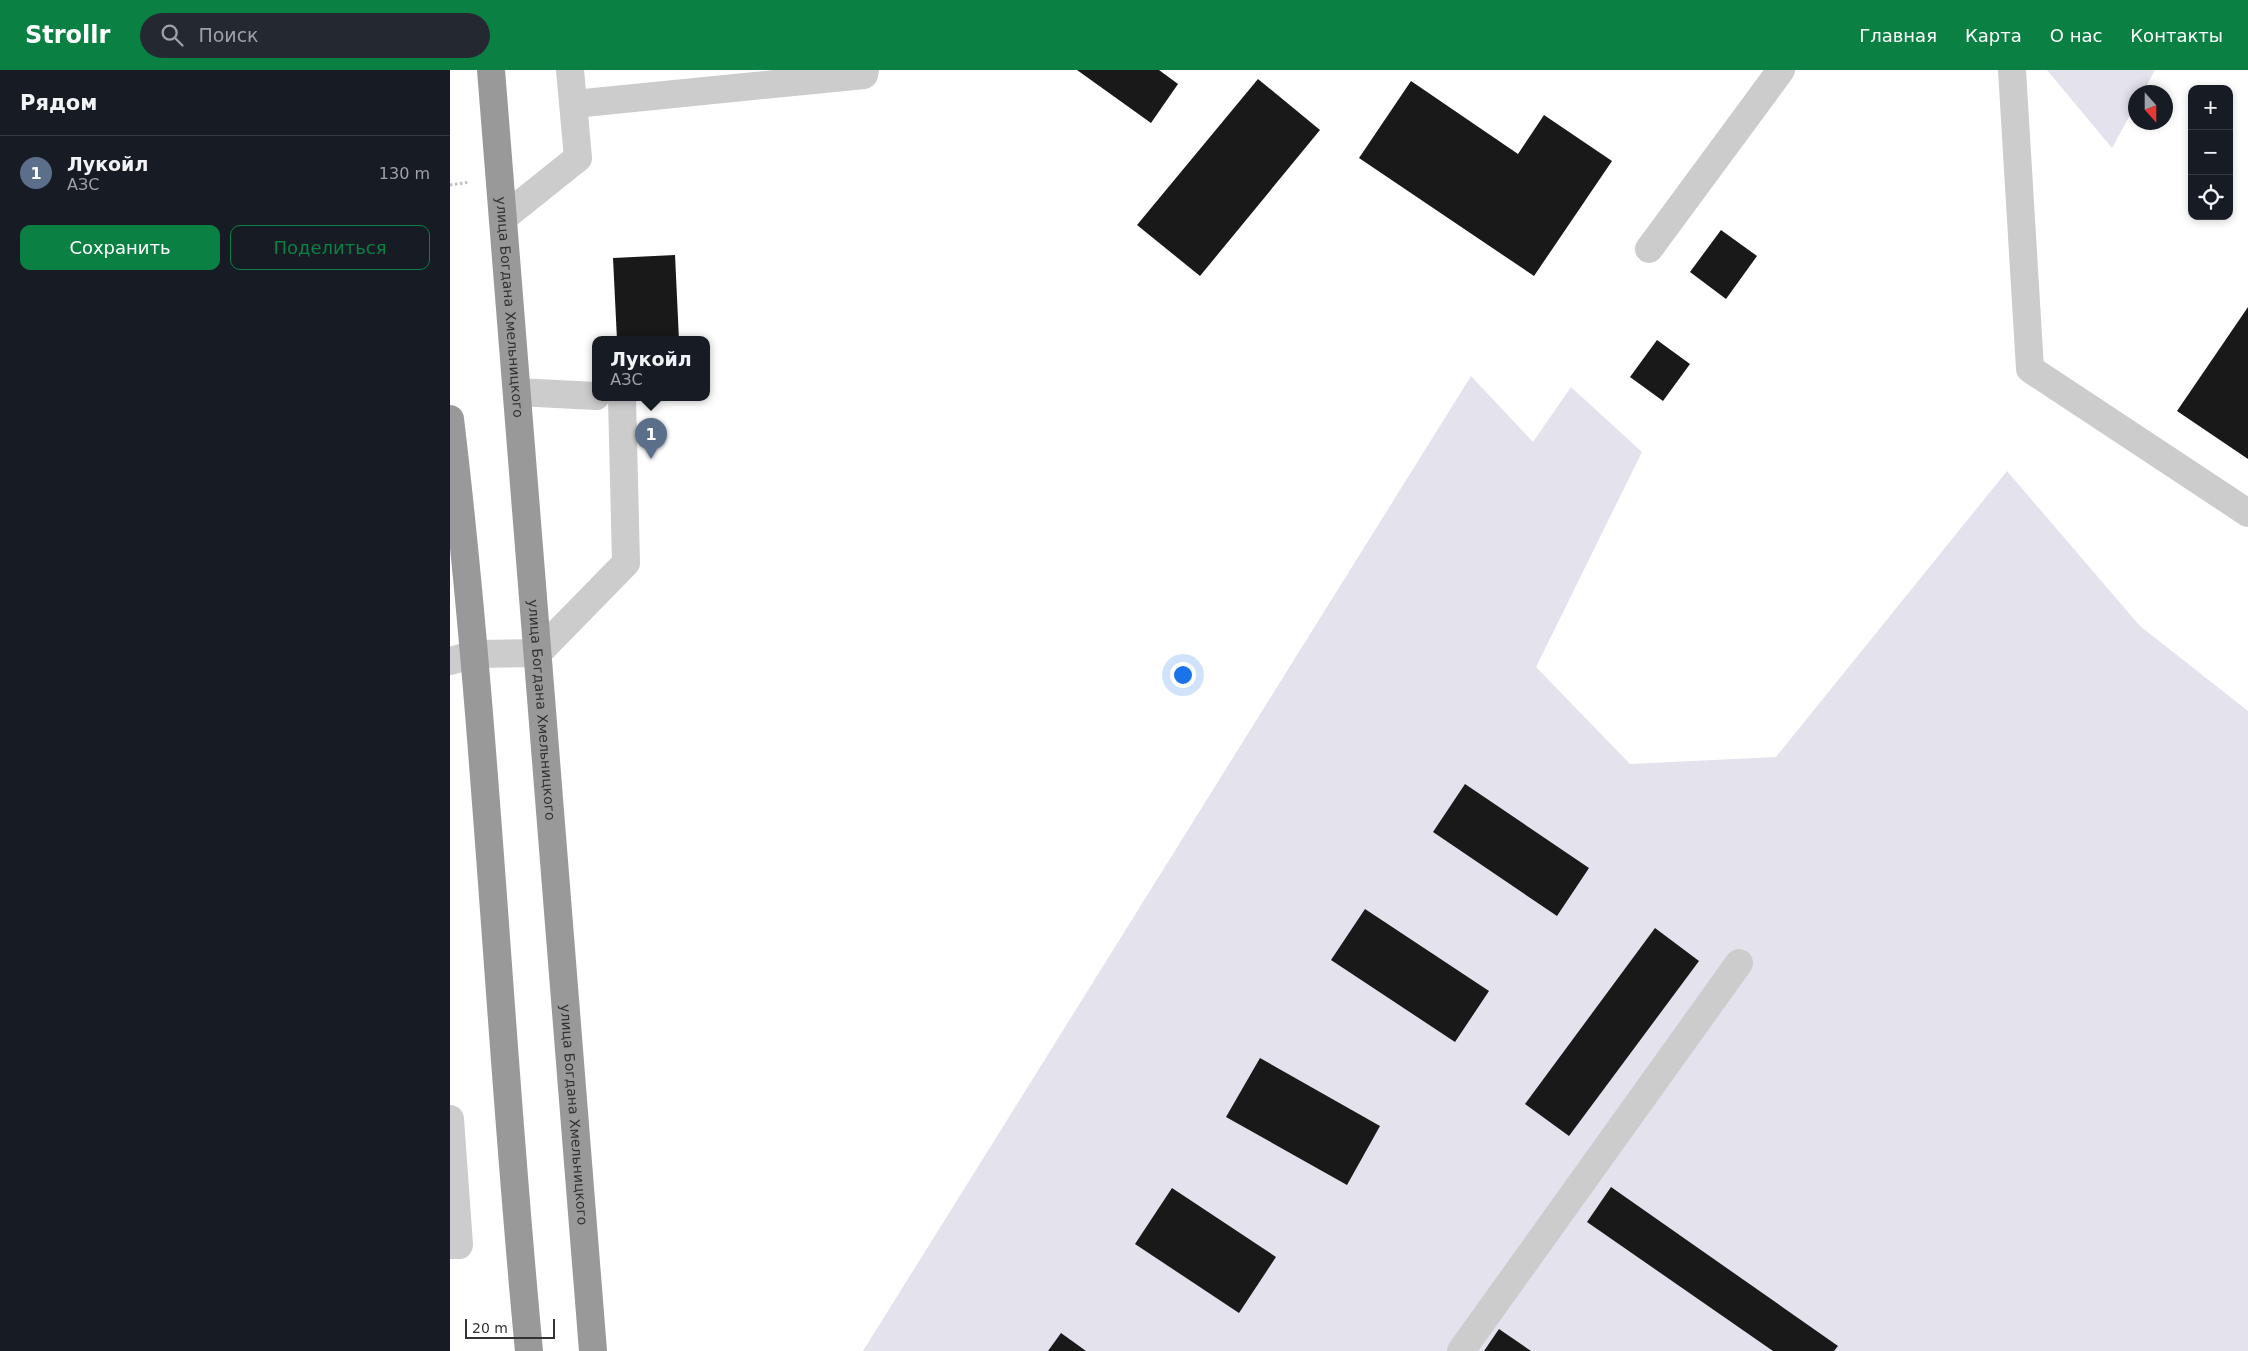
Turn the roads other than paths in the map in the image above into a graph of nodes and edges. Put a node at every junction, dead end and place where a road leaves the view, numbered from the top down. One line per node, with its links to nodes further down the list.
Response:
1 (491, 70): 7 (highway, улица Богдана Хмельницкого)
2 (570, 70): 6 (lane)
3 (865, 70): 6 (lane)
4 (1781, 70): 8 (lane)
5 (2012, 70): 13 (lane)
6 (574, 104): 7 (lane)
7 (503, 218): 9 (highway, улица Богдана Хмельницкого)
8 (1649, 249)
9 (517, 392): 10 (lane); 14 (highway, улица Богдана Хмельницкого)
10 (592, 396)
11 (622, 401): 14 (lane)
12 (450, 419): 15 (highway)
13 (2248, 513)
14 (538, 653): 15 (lane); 20 (highway, улица Богдана Хмельницкого)
15 (462, 658): 19 (highway)
16 (1739, 963): 21 (lane)
17 (450, 1119): 18 (lane)
18 (450, 1245)
19 (529, 1351)
20 (593, 1351)
21 (1461, 1351)

